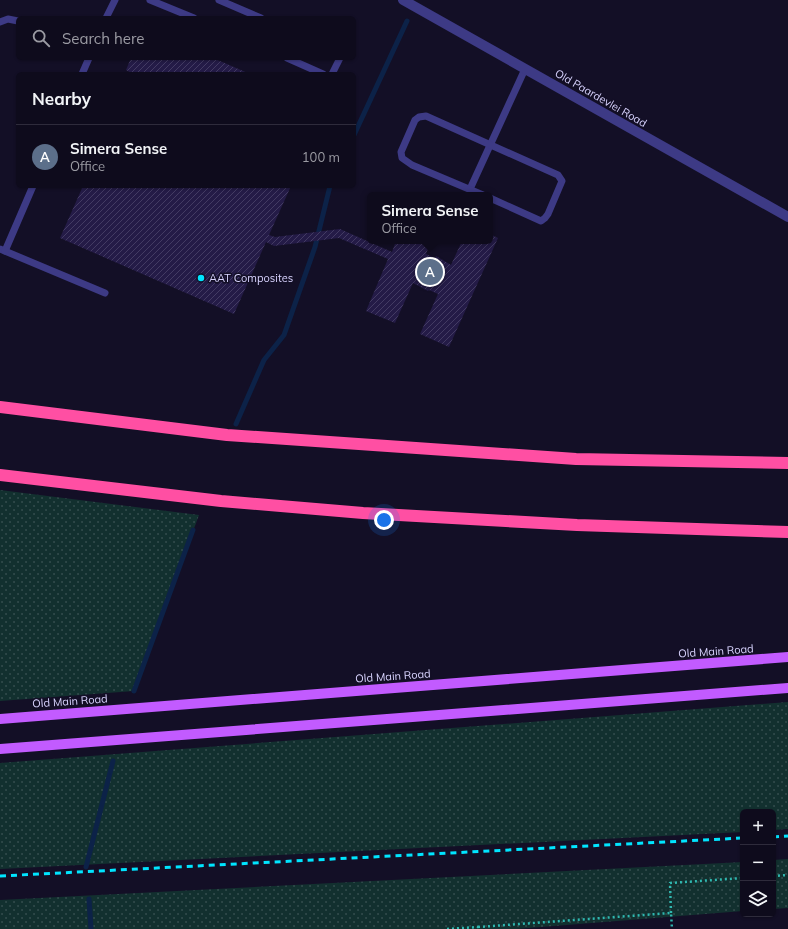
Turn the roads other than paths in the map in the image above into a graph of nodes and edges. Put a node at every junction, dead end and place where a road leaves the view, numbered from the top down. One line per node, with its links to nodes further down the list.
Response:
1 (115, 0): 5 (lane)
2 (150, 0): 6 (lane)
3 (219, 0): 7 (lane)
4 (403, 0): 13 (street, Old Paardevlei Road)
5 (107, 16)
6 (189, 16)
7 (256, 16)
8 (16, 21): 9 (lane)
9 (0, 22)
10 (88, 60): 14 (lane)
11 (292, 60): 15 (lane)
12 (339, 60): 16 (lane)
13 (525, 69): 17 (lane); 22 (street, Old Paardevlei Road)
14 (83, 72)
15 (318, 72)
16 (333, 72)
17 (490, 144): 19 (lane); 19 (lane); 21 (lane)
18 (32, 188): 23 (lane)
19 (470, 189): 20 (lane)
20 (476, 192)
21 (493, 199)
22 (788, 217)
23 (3, 250): 24 (lane)
24 (105, 293)
25 (0, 407): 26 (highway)
26 (788, 463)
27 (0, 475): 28 (highway)
28 (788, 532)
29 (788, 657): 31 (main road, Old Main Road)
30 (788, 688): 32 (main road)
31 (0, 719)
32 (0, 749)

